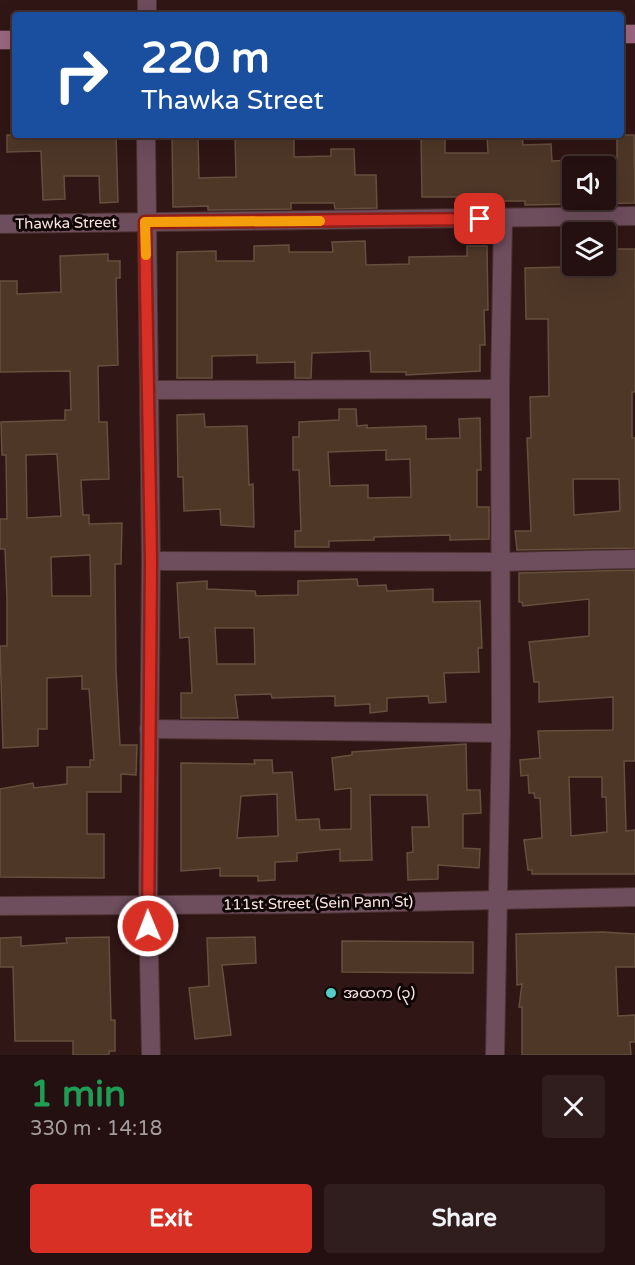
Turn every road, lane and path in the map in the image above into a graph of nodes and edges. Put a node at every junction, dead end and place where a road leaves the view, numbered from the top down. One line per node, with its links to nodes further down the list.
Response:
1 (146, 138): 4 (street)
2 (635, 216): 3 (street, Thawka Street)
3 (503, 219): 4 (street, Thawka Street); 6 (street)
4 (145, 222): 5 (street, Thawka Street); 7 (street)
5 (0, 224)
6 (500, 389): 7 (street); 10 (street)
7 (149, 390): 9 (street)
8 (635, 559): 10 (street)
9 (151, 561): 10 (street); 11 (street)
10 (500, 562): 12 (street)
11 (149, 729): 12 (street); 15 (street)
12 (501, 733): 14 (street)
13 (635, 897): 14 (street, 111st Street (Sein Pann St))
14 (497, 900): 15 (street, 111st Street (Sein Pann St)); 18 (street)
15 (148, 905): 16 (street, 111st Street (Sein Pann St)); 17 (street)
16 (0, 906)
17 (151, 1055)
18 (495, 1055)

